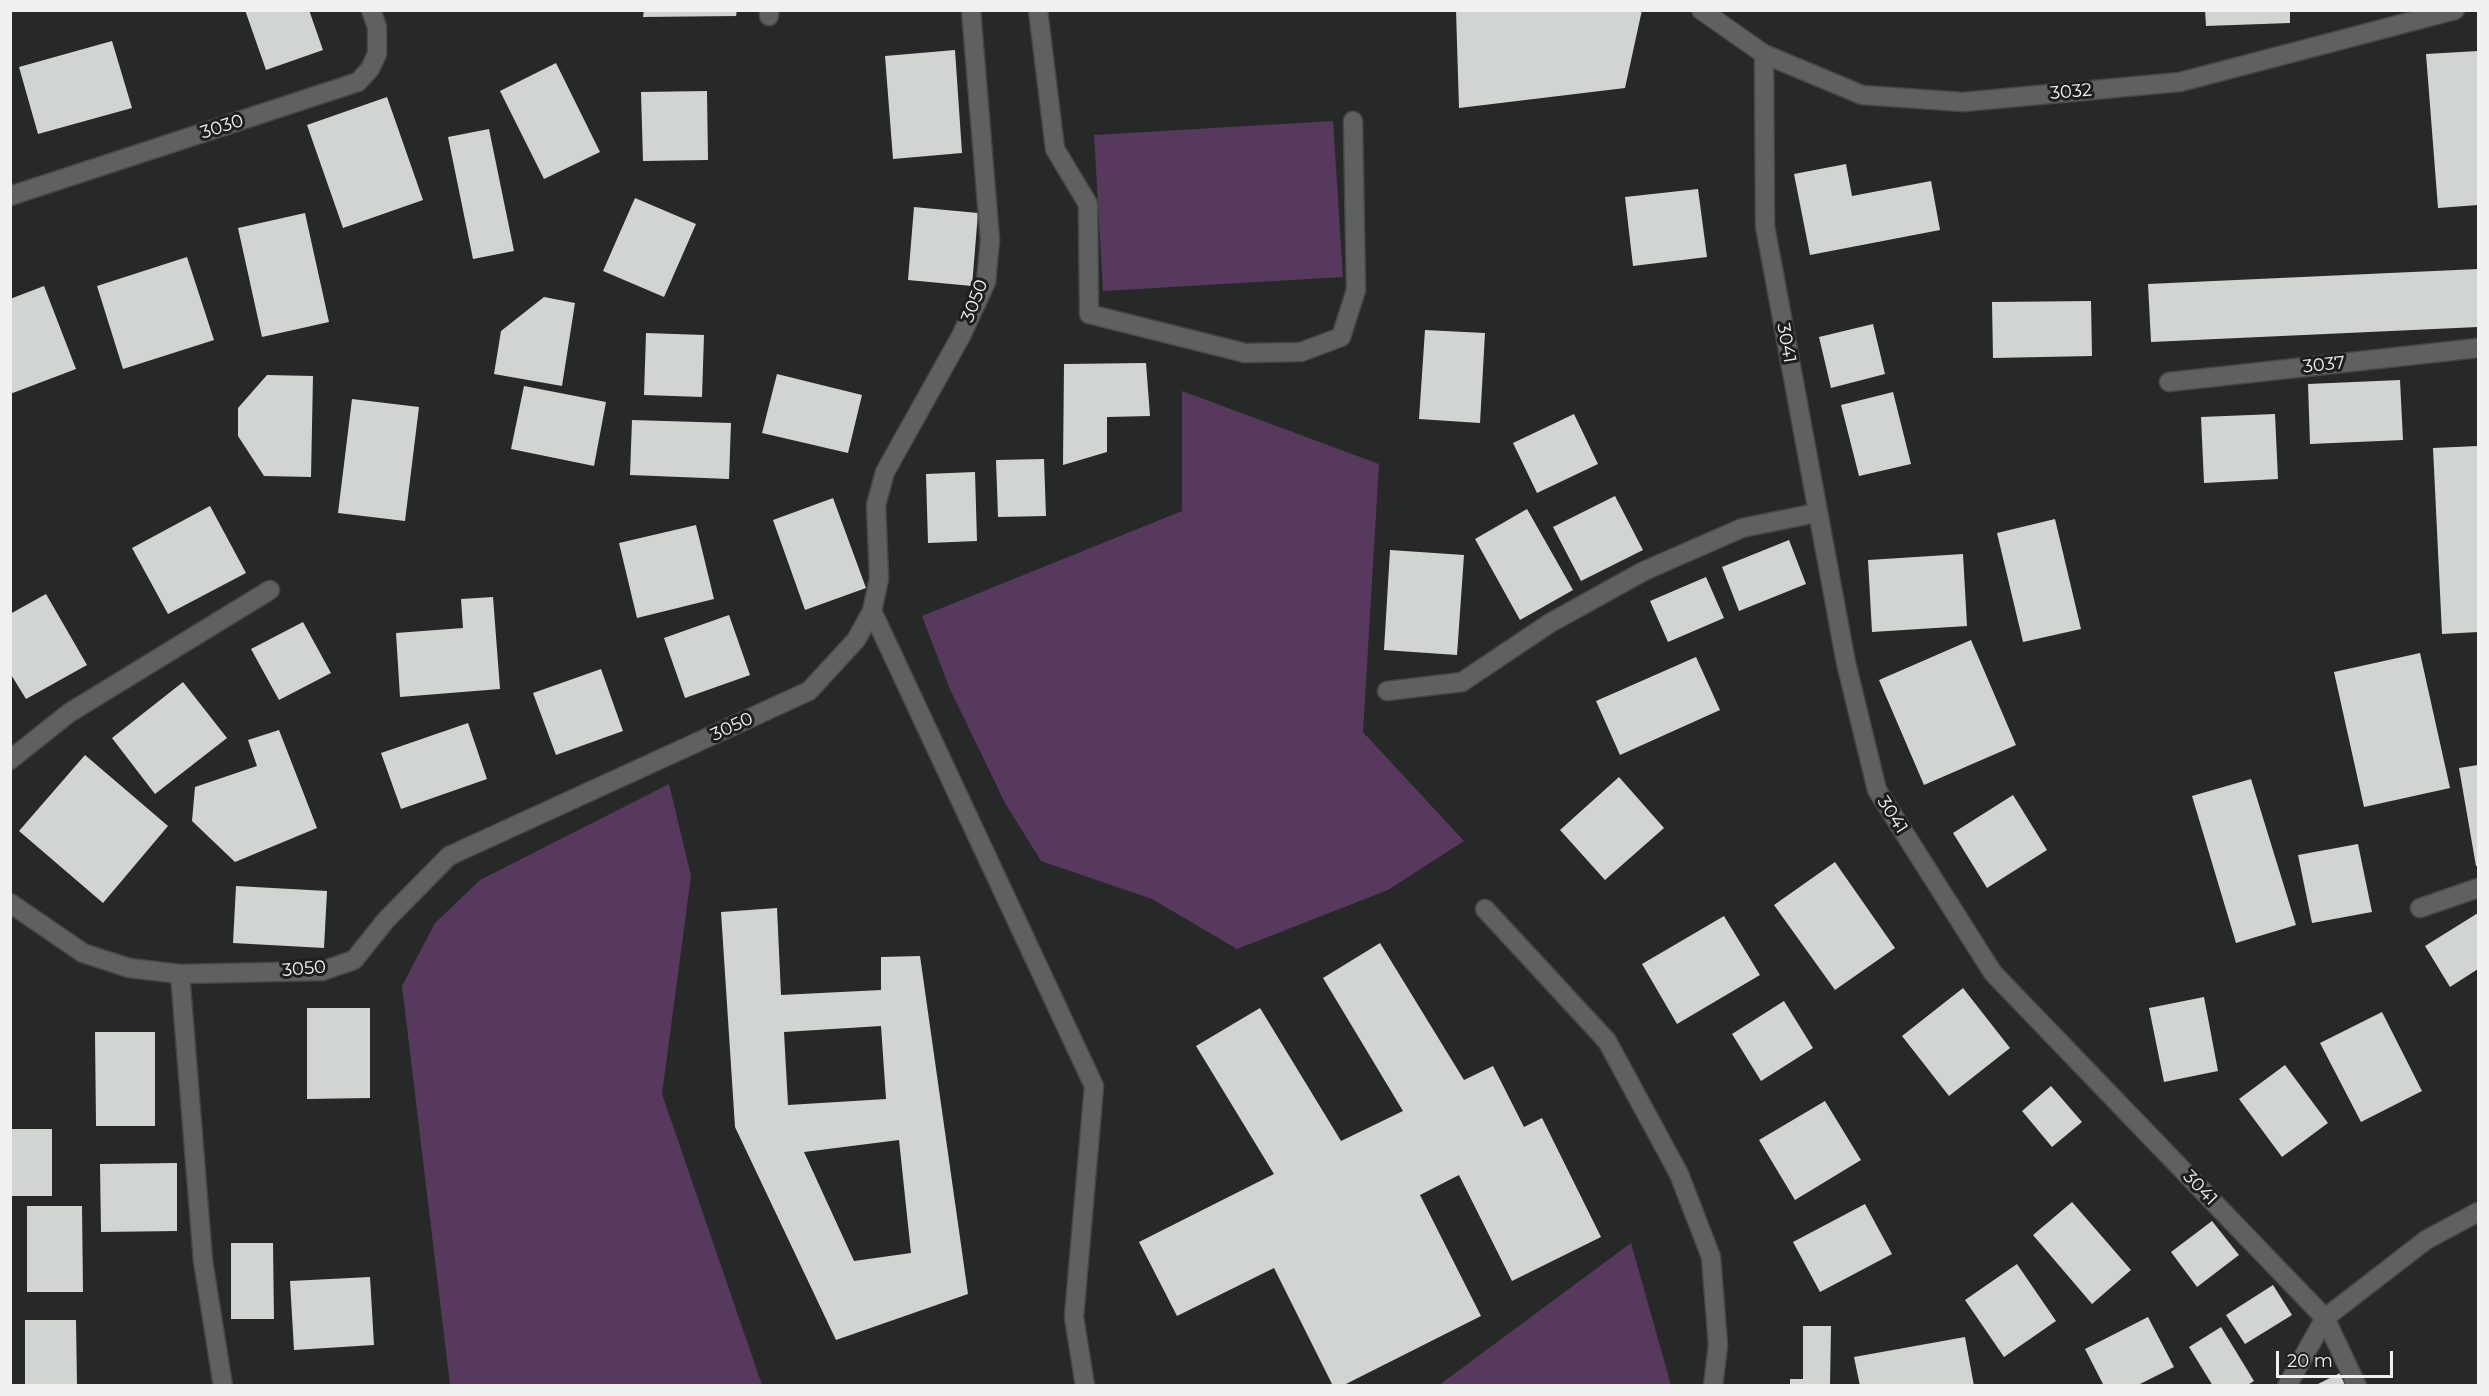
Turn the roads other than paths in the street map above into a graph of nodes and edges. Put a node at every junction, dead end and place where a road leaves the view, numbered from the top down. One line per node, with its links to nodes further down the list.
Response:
1 (371, 10): 8 (street, 3030)
2 (971, 10): 13 (street, 3050)
3 (1038, 10): 7 (street)
4 (1701, 10): 6 (street, 3032)
5 (2455, 10): 6 (street, 3032)
6 (1764, 54): 11 (street, 3041)
7 (1353, 122)
8 (10, 196)
9 (2478, 348): 10 (street, 3037)
10 (2169, 382)
11 (1816, 513): 14 (street); 22 (street, 3041)
12 (270, 590): 15 (street)
13 (872, 611): 20 (street, 3050); 24 (street)
14 (1387, 691)
15 (10, 760)
16 (2478, 888): 18 (street)
17 (10, 903): 20 (street, 3050)
18 (2420, 908)
19 (1485, 909): 25 (street)
20 (180, 974): 23 (street)
21 (2478, 1212): 22 (street)
22 (2325, 1318): 26 (street); 27 (street, 3041)
23 (223, 1386)
24 (1085, 1386)
25 (1713, 1386)
26 (2287, 1386)
27 (2357, 1386)

